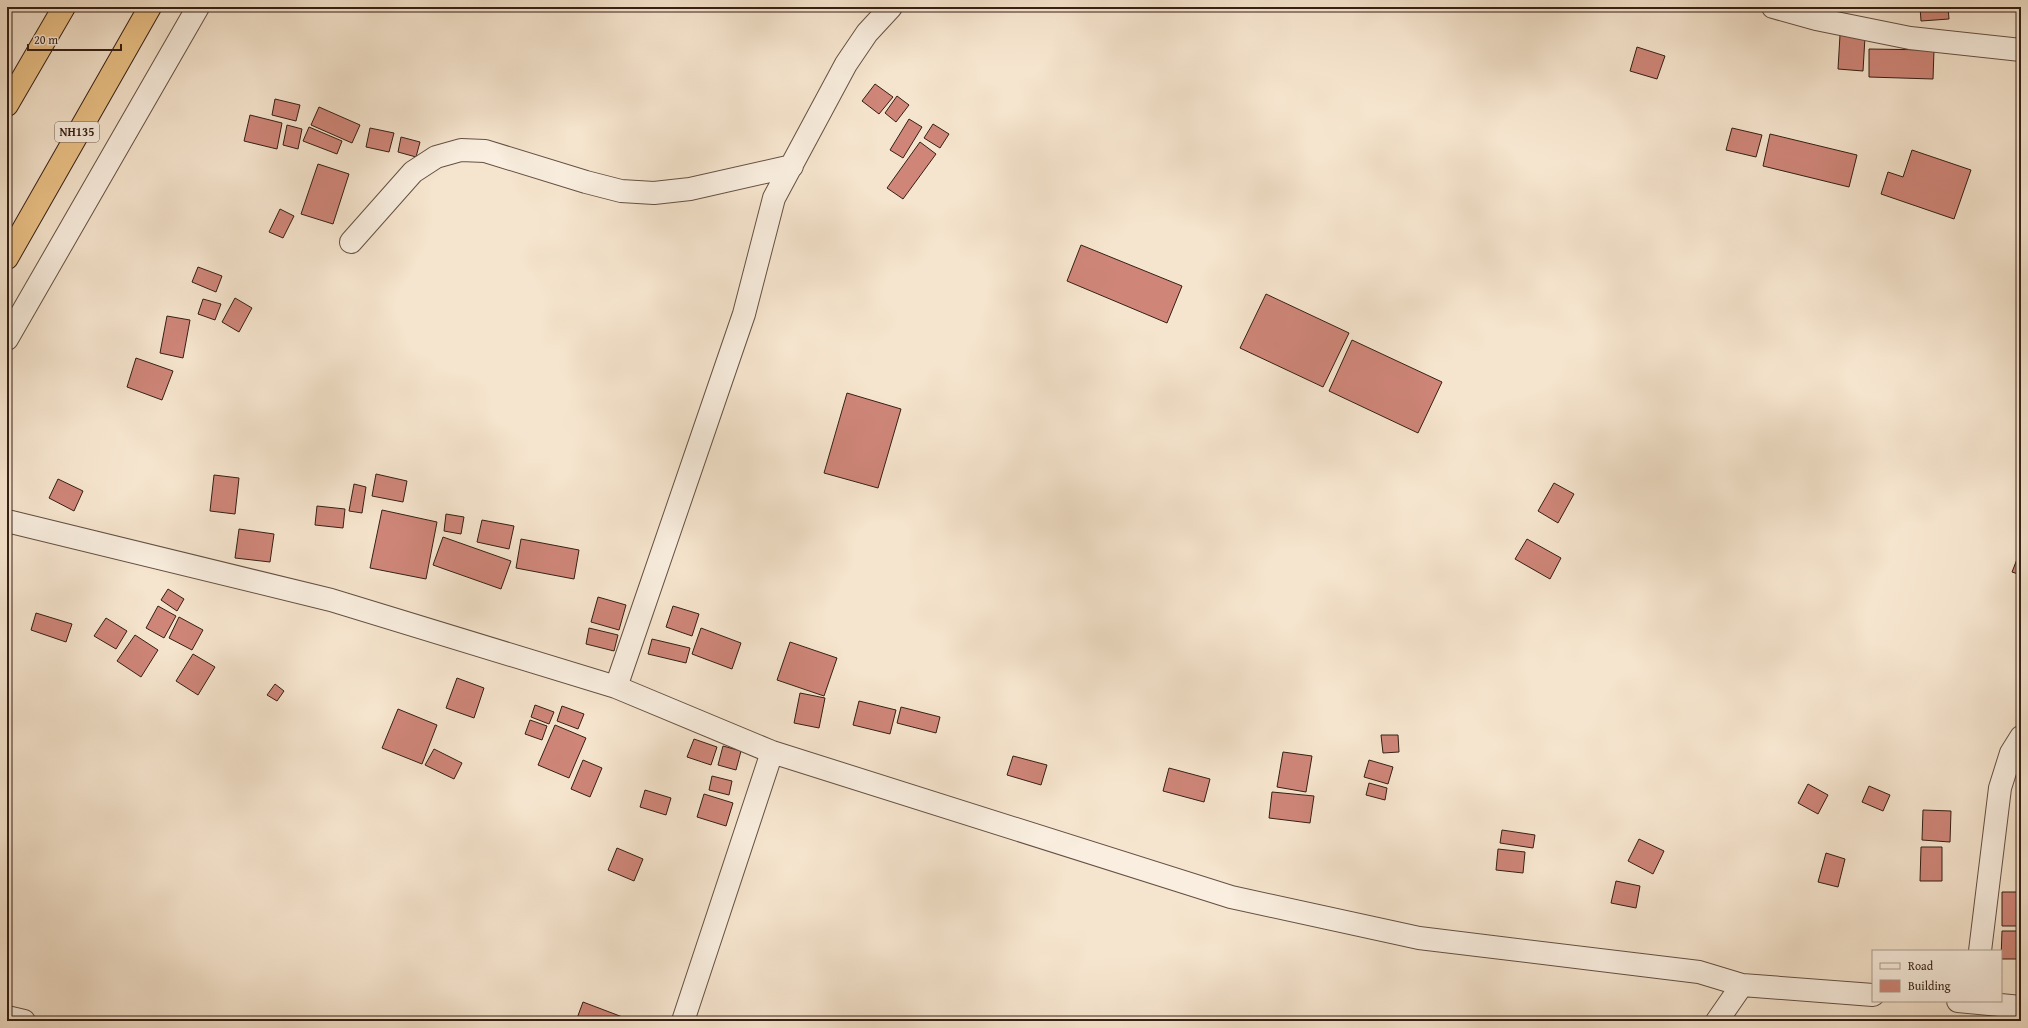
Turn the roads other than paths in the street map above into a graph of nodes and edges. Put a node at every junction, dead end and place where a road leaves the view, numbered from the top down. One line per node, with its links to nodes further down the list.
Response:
1 (64, 7): 7 (highway)
2 (150, 7): 10 (highway, NH135)
3 (198, 7): 11 (street)
4 (891, 7): 8 (street)
5 (1774, 7): 6 (street)
6 (2021, 50)
7 (7, 105)
8 (792, 166): 9 (street); 13 (street)
9 (351, 242)
10 (7, 258)
11 (7, 339)
12 (7, 521): 13 (street)
13 (616, 687): 15 (street)
14 (2016, 745): 16 (street)
15 (772, 752): 17 (street); 23 (street)
16 (1980, 950)
17 (1742, 985): 18 (street); 24 (street)
18 (1872, 995)
19 (1978, 1002): 20 (street)
20 (2021, 1007)
21 (7, 1017): 22 (street)
22 (24, 1021)
23 (683, 1021)
24 (1717, 1021)

